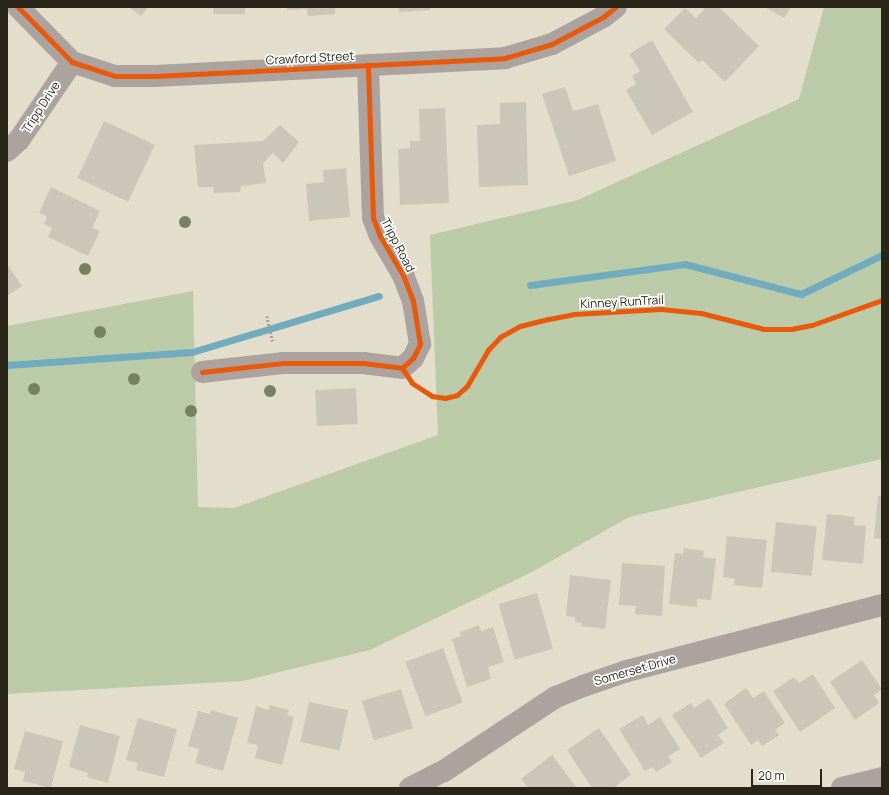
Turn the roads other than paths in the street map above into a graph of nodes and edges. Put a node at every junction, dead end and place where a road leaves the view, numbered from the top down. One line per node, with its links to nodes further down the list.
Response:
1 (18, 7): 3 (street, Crawford Street)
2 (616, 7): 4 (street, Crawford Street)
3 (72, 62): 4 (street, Crawford Street); 5 (street, Tripp Drive)
4 (368, 65): 6 (street, Tripp Road)
5 (7, 151)
6 (202, 372)
7 (882, 605): 9 (street, Somerset Drive)
8 (882, 778): 10 (street)
9 (410, 788)
10 (842, 788)

